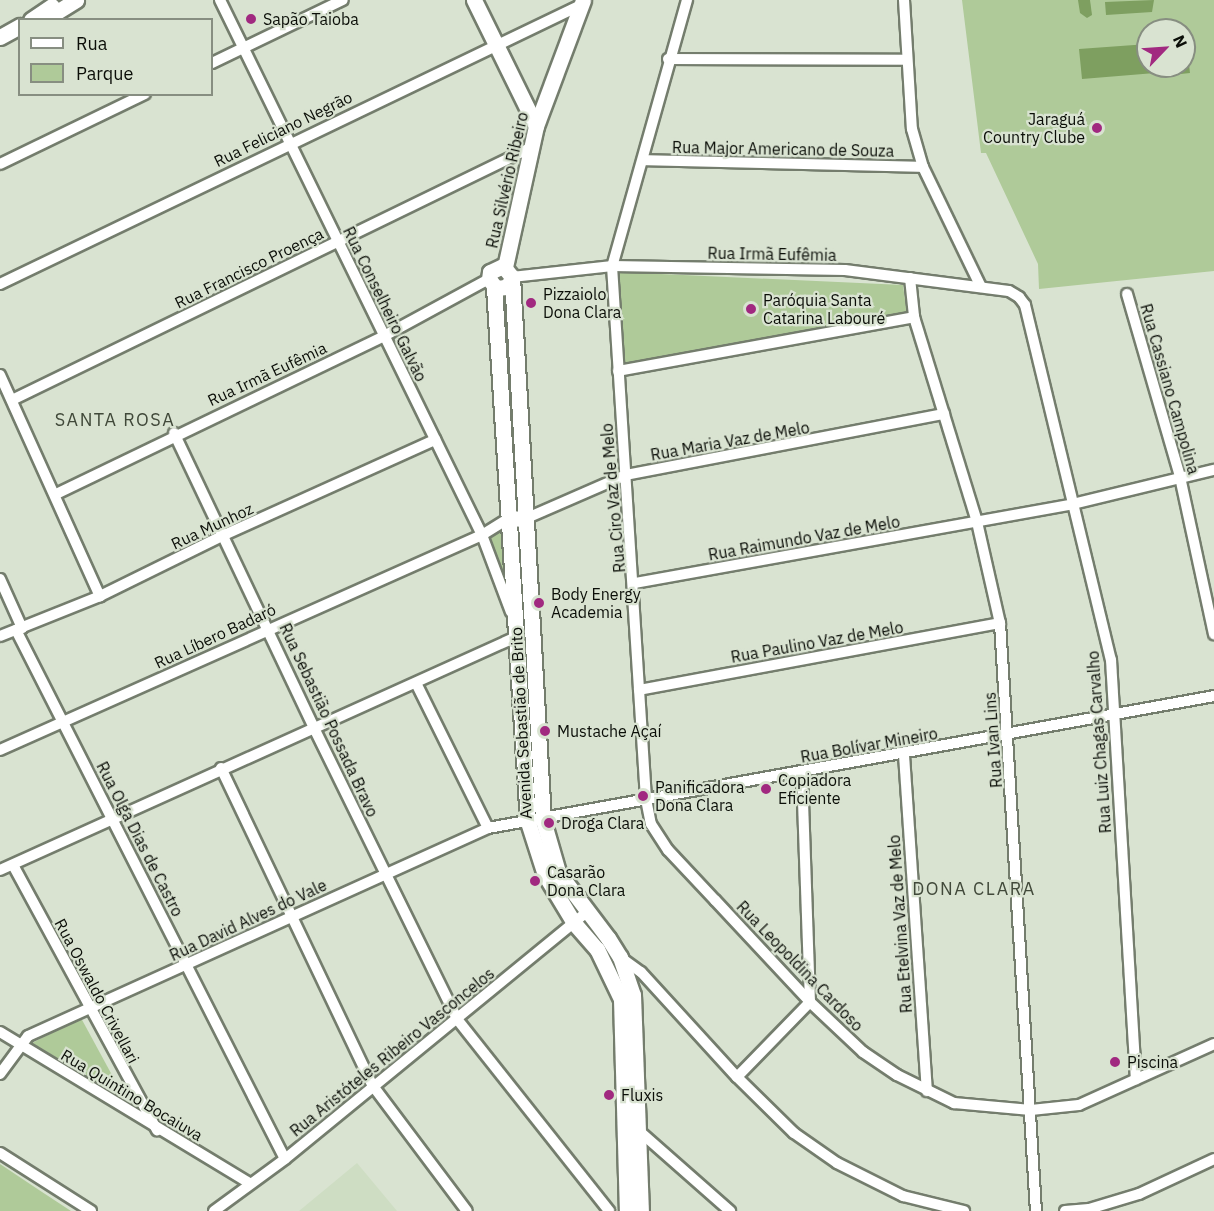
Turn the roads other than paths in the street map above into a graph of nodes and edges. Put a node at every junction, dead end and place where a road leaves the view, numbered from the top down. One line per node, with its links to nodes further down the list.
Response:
1 (62, 0): 9 (street)
2 (76, 0): 10 (street)
3 (220, 0): 16 (street, Rua Conselheiro Galvão)
4 (343, 0): 16 (street)
5 (474, 0): 14 (street)
6 (687, 0): 17 (street, Rua Ciro Vaz de Melo)
7 (904, 0): 18 (street)
8 (582, 2): 14 (street, Rua Feliciano Negrão); 21 (street, Rua Silvério Ribeiro)
9 (33, 18)
10 (47, 18)
11 (18, 27): 12 (street)
12 (0, 36)
13 (18, 36): 15 (street)
14 (496, 43): 21 (street); 22 (street, Rua Feliciano Negrão)
15 (0, 45)
16 (242, 48): 19 (street); 22 (street, Rua Conselheiro Galvão)
17 (668, 58): 18 (street); 24 (street, Rua Ciro Vaz de Melo)
18 (907, 60): 26 (street)
19 (213, 62)
20 (141, 96): 25 (street)
21 (536, 110): 23 (street, Rua Silvério Ribeiro)
22 (288, 143): 27 (street, Rua Conselheiro Galvão); 32 (street, Rua Feliciano Negrão)
23 (530, 148): 27 (street, Rua Francisco Proença); 29 (street, Rua Silvério Ribeiro)
24 (643, 160): 26 (street, Rua Major Americano de Souza); 28 (street, Rua Ciro Vaz de Melo)
25 (0, 164)
26 (923, 167): 33 (street)
27 (337, 242): 37 (street, Rua Conselheiro Galvão); 40 (street, Rua Francisco Proença)
28 (612, 266): 29 (street, Rua Irmã Eufêmia); 30 (street, Rua Irmã Eufêmia); 38 (street, Rua Ciro Vaz de Melo)
29 (509, 275): 31 (street); 49 (street, Avenida Sebastião de Brito)
30 (910, 278): 33 (street, Rua Irmã Eufêmia); 36 (street, Rua Ivan Lins)
31 (492, 283): 37 (street, Rua Irmã Eufêmia); 50 (street, Avenida Sebastião de Brito)
32 (0, 284)
33 (981, 287): 35 (street, Rua Irmã Eufêmia)
34 (1127, 294): 46 (street, Rua Cassiano Campolina)
35 (1025, 305): 48 (street, Rua Luiz Chagas Carvalho)
36 (914, 316): 38 (street); 41 (street, Rua Ivan Lins)
37 (384, 336): 42 (street, Rua Irmã Eufêmia); 43 (street, Rua Conselheiro Galvão)
38 (618, 371): 45 (street, Rua Ciro Vaz de Melo)
39 (0, 375): 40 (street)
40 (12, 400): 47 (street)
41 (944, 414): 45 (street, Rua Maria Vaz de Melo); 51 (street, Rua Ivan Lins)
42 (174, 433): 47 (street, Rua Irmã Eufêmia); 53 (street, Rua Sebastião Possada Bravo)
43 (435, 440): 52 (street, Rua Conselheiro Galvão); 53 (street, Rua Munhoz)
44 (1214, 470): 46 (street, Rua Raimundo Vaz de Melo)
45 (626, 475): 49 (street, Rua Maria Vaz de Melo); 55 (street, Rua Ciro Vaz de Melo)
46 (1180, 477): 48 (street, Rua Raimundo Vaz de Melo); 61 (street, Rua Cassiano Campolina)
47 (56, 494): 56 (street)
48 (1073, 504): 51 (street, Rua Raimundo Vaz de Melo); 66 (street, Rua Luiz Chagas Carvalho)
49 (527, 518): 50 (street, Rua Maria Vaz de Melo); 76 (street, Avenida Sebastião de Brito)
50 (509, 521): 52 (street, Rua Líbero Badaró); 60 (street, Avenida Sebastião de Brito)
51 (977, 522): 55 (street, Rua Raimundo Vaz de Melo); 57 (street, Rua Ivan Lins)
52 (482, 535): 58 (street, Rua Líbero Badaró); 60 (street, Rua Conselheiro Galvão)
53 (222, 536): 56 (street, Rua Munhoz); 58 (street, Rua Sebastião Possada Bravo)
54 (0, 579): 59 (street, Rua Olga Dias de Castro)
55 (635, 583): 64 (street, Rua Ciro Vaz de Melo)
56 (100, 596): 59 (street, Rua Munhoz)
57 (1000, 623): 64 (street, Rua Paulino Vaz de Melo); 69 (street, Rua Ivan Lins)
58 (268, 627): 67 (street, Rua Líbero Badaró); 68 (street, Rua Sebastião Possada Bravo)
59 (19, 629): 62 (street, Rua Munhoz); 67 (street, Rua Olga Dias de Castro)
60 (516, 631): 63 (street); 76 (street, Avenida Sebastião de Brito)
61 (1214, 634)
62 (0, 636)
63 (416, 683): 68 (street); 77 (street)
64 (639, 690): 74 (street, Rua Ciro Vaz de Melo)
65 (1214, 696): 66 (street, Rua Bolívar Mineiro)
66 (1113, 715): 69 (street, Rua Bolívar Mineiro); 94 (street, Rua Luiz Chagas Carvalho)
67 (64, 724): 70 (street, Rua Líbero Badaró); 75 (street, Rua Olga Dias de Castro)
68 (314, 728): 72 (street); 80 (street, Rua Sebastião Possada Bravo)
69 (1008, 735): 71 (street, Rua Bolívar Mineiro); 97 (street, Rua Ivan Lins)
70 (0, 750)
71 (904, 755): 73 (street, Rua Bolívar Mineiro); 96 (street, Rua Etelvina Vaz de Melo)
72 (221, 768): 75 (street); 82 (street)
73 (802, 773): 74 (street, Rua Bolívar Mineiro); 86 (street)
74 (646, 799): 76 (street, Rua Bolívar Mineiro); 86 (street, Rua Leopoldina Cardoso)
75 (113, 818): 78 (street); 85 (street, Rua Olga Dias de Castro)
76 (535, 821): 77 (street, Rua David Alves do Vale); 81 (street, Avenida Sebastião de Brito); 83 (street, Avenida Sebastião de Brito)
77 (488, 828): 80 (street, Rua David Alves do Vale)
78 (13, 865): 79 (street); 87 (street, Rua Oswaldo Crivellari)
79 (0, 870)
80 (385, 872): 82 (street, Rua David Alves do Vale); 88 (street, Rua Sebastião Possada Bravo)
81 (586, 913): 83 (street, Rua Aristóteles Ribeiro Vasconcelos); 84 (street, Avenida Sebastião de Brito)
82 (292, 918): 85 (street, Rua David Alves do Vale); 95 (street)
83 (574, 923): 88 (street, Rua Aristóteles Ribeiro Vasconcelos); 108 (street, Avenida Sebastião de Brito)
84 (620, 957): 93 (street); 99 (street, Avenida Sebastião de Brito)
85 (187, 966): 87 (street, Rua David Alves do Vale); 101 (street, Rua Olga Dias de Castro)
86 (810, 1002): 93 (street); 96 (street, Rua Leopoldina Cardoso)
87 (88, 1008): 90 (street, Rua David Alves do Vale); 98 (street, Rua Oswaldo Crivellari)
88 (457, 1018): 95 (street, Rua Aristóteles Ribeiro Vasconcelos); 107 (street, Rua Sebastião Possada Bravo)
89 (0, 1032): 90 (street, Rua Quintino Bocaiuva)
90 (19, 1044): 92 (street, Rua David Alves do Vale); 98 (street, Rua Quintino Bocaiuva)
91 (1214, 1044): 94 (street, Rua Leopoldina Cardoso)
92 (0, 1074)
93 (737, 1077): 111 (street)
94 (1136, 1078): 97 (street, Rua Leopoldina Cardoso)
95 (373, 1086): 101 (street, Rua Aristóteles Ribeiro Vasconcelos); 106 (street)
96 (927, 1091): 97 (street, Rua Leopoldina Cardoso)
97 (1032, 1110): 112 (street, Rua Ivan Lins)
98 (157, 1130): 103 (street, Rua Quintino Bocaiuva)
99 (638, 1130): 109 (street, Avenida Sebastião de Brito); 110 (street)
100 (0, 1153): 104 (street)
101 (285, 1159): 103 (street, Rua Aristóteles Ribeiro Vasconcelos)
102 (1214, 1159): 113 (street)
103 (249, 1183): 105 (street, Rua Aristóteles Ribeiro Vasconcelos)
104 (91, 1211)
105 (214, 1211)
106 (467, 1211)
107 (609, 1211)
108 (627, 1211)
109 (641, 1211)
110 (730, 1211)
111 (964, 1211)
112 (1036, 1211)
113 (1065, 1211)

